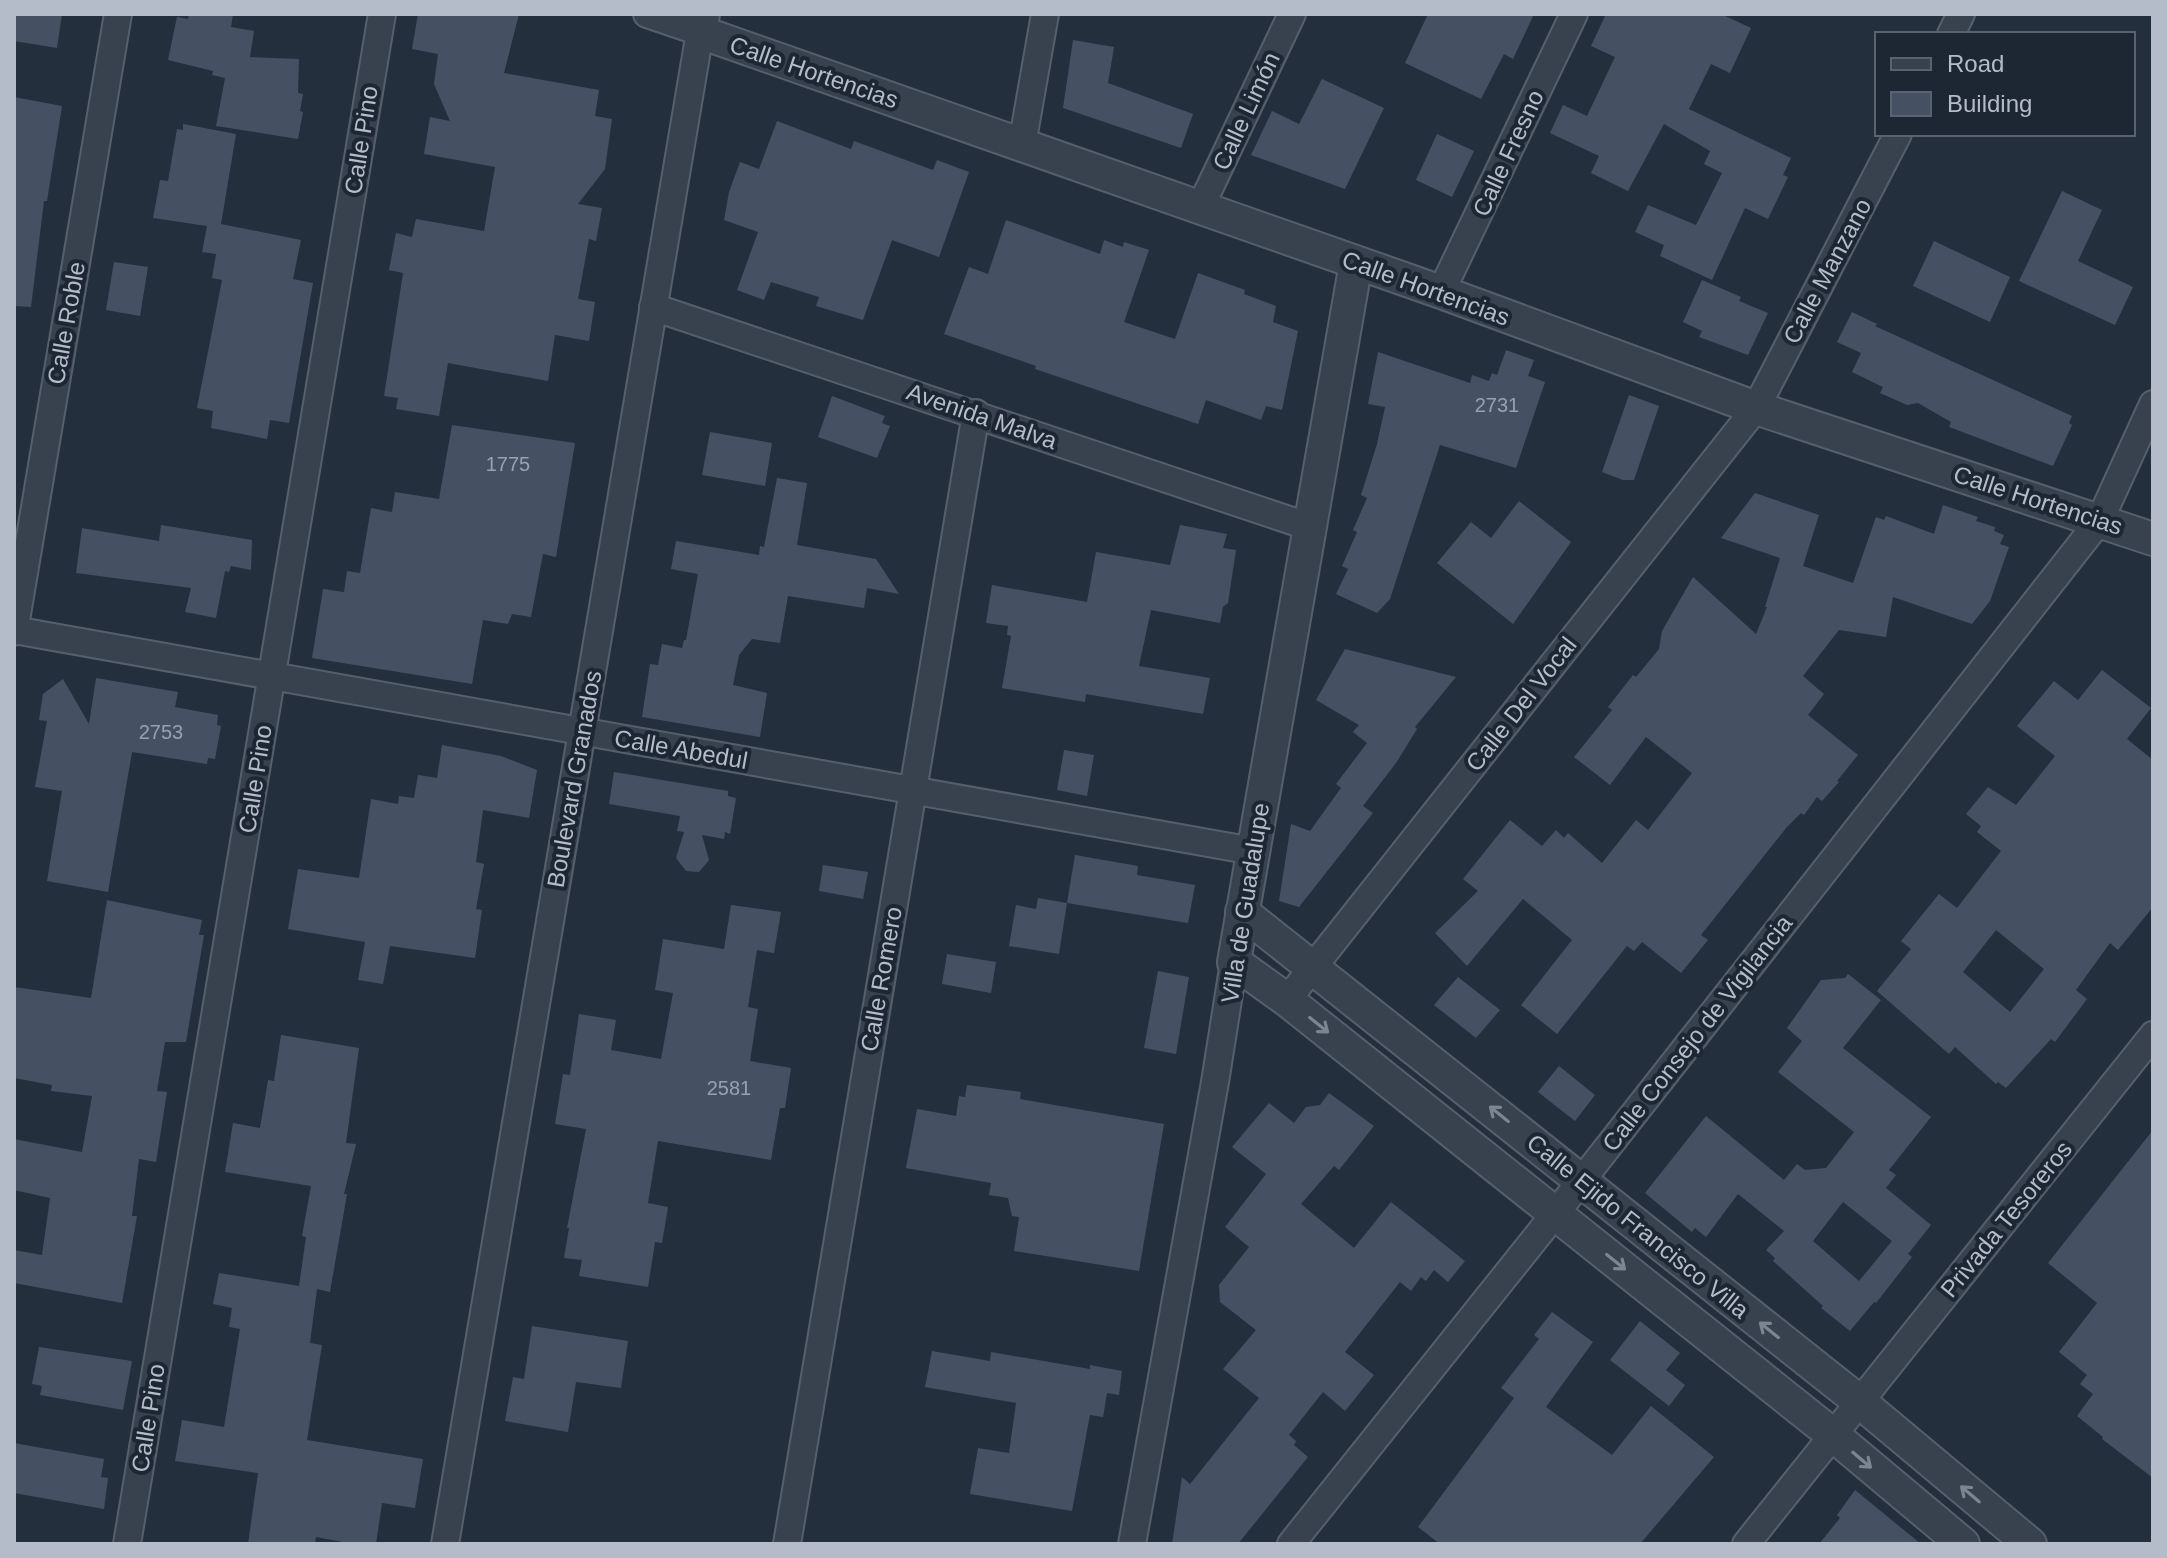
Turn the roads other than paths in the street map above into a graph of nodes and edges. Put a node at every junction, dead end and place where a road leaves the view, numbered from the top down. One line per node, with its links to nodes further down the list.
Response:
1 (118, 14): 22 (street, Calle Roble)
2 (382, 14): 23 (street, Calle Pino)
3 (647, 14): 8 (street)
4 (1045, 14): 11 (street)
5 (1292, 14): 12 (street, Calle Limón)
6 (1574, 14): 14 (street, Calle Fresno)
7 (1961, 14): 9 (street)
8 (701, 23): 11 (street, Calle Hortencias); 15 (street, Boulevard Granados)
9 (1952, 32)
10 (1897, 136): 17 (street, Calle Manzano)
11 (1022, 145): 12 (street, Calle Hortencias)
12 (1200, 208): 13 (street, Calle Hortencias)
13 (1356, 263): 14 (street, Calle Hortencias); 20 (street, Villa de Guadalupe)
14 (1441, 292): 17 (street, Calle Hortencias)
15 (653, 307): 18 (street, Avenida Malva); 24 (street, Boulevard Granados)
16 (2153, 404): 19 (street, Calle Consejo de Vigilancia)
17 (1756, 408): 19 (street, Calle Hortencias); 29 (street, Calle Del Vocal)
18 (976, 413): 20 (street, Avenida Malva); 25 (street, Calle Romero)
19 (2100, 520): 21 (street, Calle Hortencias); 32 (street, Calle Consejo de Vigilancia)
20 (1310, 527): 26 (street, Villa de Guadalupe)
21 (2153, 539)
22 (14, 631): 23 (street, Calle Abedul)
23 (272, 677): 24 (street, Calle Abedul); 36 (street, Calle Pino)
24 (582, 732): 25 (street, Calle Abedul); 37 (street, Boulevard Granados)
25 (913, 790): 26 (street, Calle Abedul); 38 (street, Calle Romero)
26 (1253, 851): 27 (street, Villa de Guadalupe)
27 (1242, 912): 28 (street, Villa de Guadalupe); 29 (street, Calle Ejido Francisco Villa)
28 (1234, 962): 30 (street, Calle Ejido Francisco Villa); 39 (street, Villa de Guadalupe)
29 (1313, 967): 30 (street, Calle Del Vocal); 32 (street, Calle Ejido Francisco Villa, one-way to 29)
30 (1287, 1000): 33 (street, Calle Ejido Francisco Villa, one-way to 33)
31 (2153, 1035): 34 (street, Privada Tesoreros)
32 (1582, 1180): 33 (street, Calle Consejo de Vigilancia); 34 (street, Calle Ejido Francisco Villa, one-way to 32)
33 (1555, 1214): 35 (street, Calle Ejido Francisco Villa, one-way to 35); 40 (street, Calle Consejo de Vigilancia)
34 (1860, 1402): 35 (street, Privada Tesoreros); 43 (street, Calle Ejido Francisco Villa, one-way to 34)
35 (1833, 1435): 41 (street, Privada Tesoreros); 42 (street, Calle Ejido Francisco Villa, one-way to 42)
36 (127, 1544)
37 (445, 1544)
38 (787, 1544)
39 (1132, 1544)
40 (1291, 1544)
41 (1746, 1544)
42 (1963, 1544)
43 (2030, 1544)

